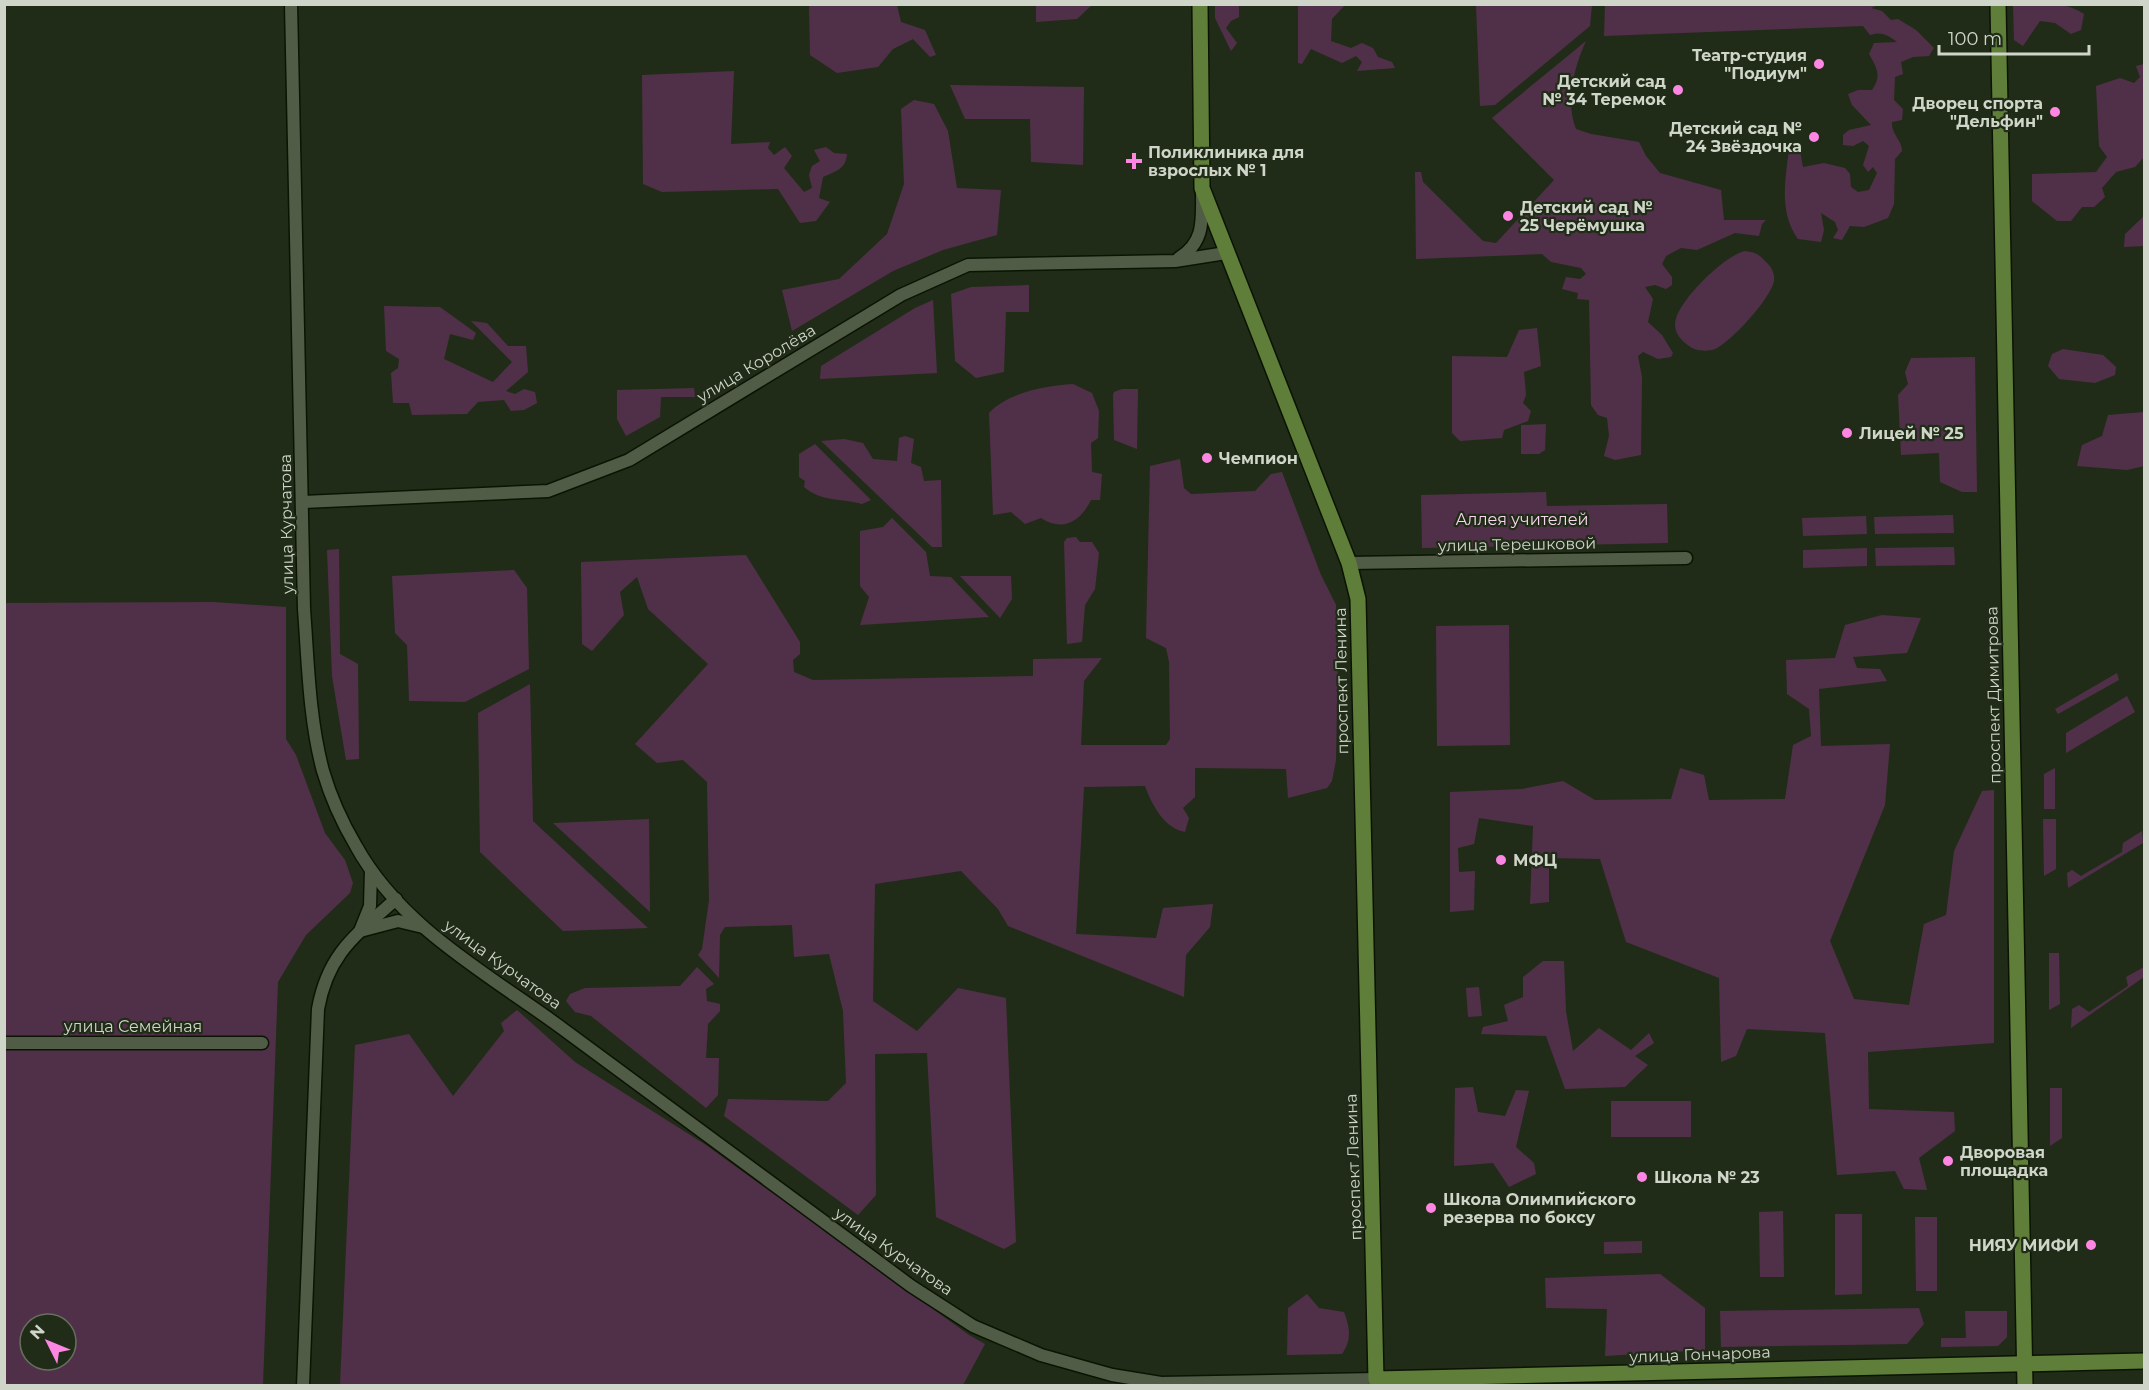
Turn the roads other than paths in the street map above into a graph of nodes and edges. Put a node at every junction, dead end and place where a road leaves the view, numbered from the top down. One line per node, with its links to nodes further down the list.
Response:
1 (291, 4): 7 (street, улица Курчатова)
2 (1200, 4): 4 (main road, проспект Ленина)
3 (1998, 4): 17 (main road, проспект Димитрова)
4 (1202, 188): 5 (main road, проспект Ленина); 6 (street)
5 (1226, 253): 6 (street, улица Королёва); 9 (main road, проспект Ленина)
6 (1175, 261): 7 (street, улица Королёва)
7 (303, 502): 10 (street, улица Курчатова)
8 (1686, 558): 9 (street, улица Терешковой)
9 (1349, 563): 18 (main road, проспект Ленина)
10 (371, 870): 11 (street, улица Курчатова); 13 (street)
11 (396, 899): 12 (street, улица Курчатова); 13 (street)
12 (425, 927): 13 (street); 18 (street, улица Курчатова)
13 (360, 931): 19 (street)
14 (4, 1043): 15 (street, улица Семейная)
15 (262, 1043)
16 (2145, 1362): 17 (main road, улица Гончарова)
17 (2024, 1365): 18 (main road, улица Гончарова); 20 (main road, проспект Димитрова)
18 (1376, 1382)
19 (303, 1386)
20 (2025, 1386)

